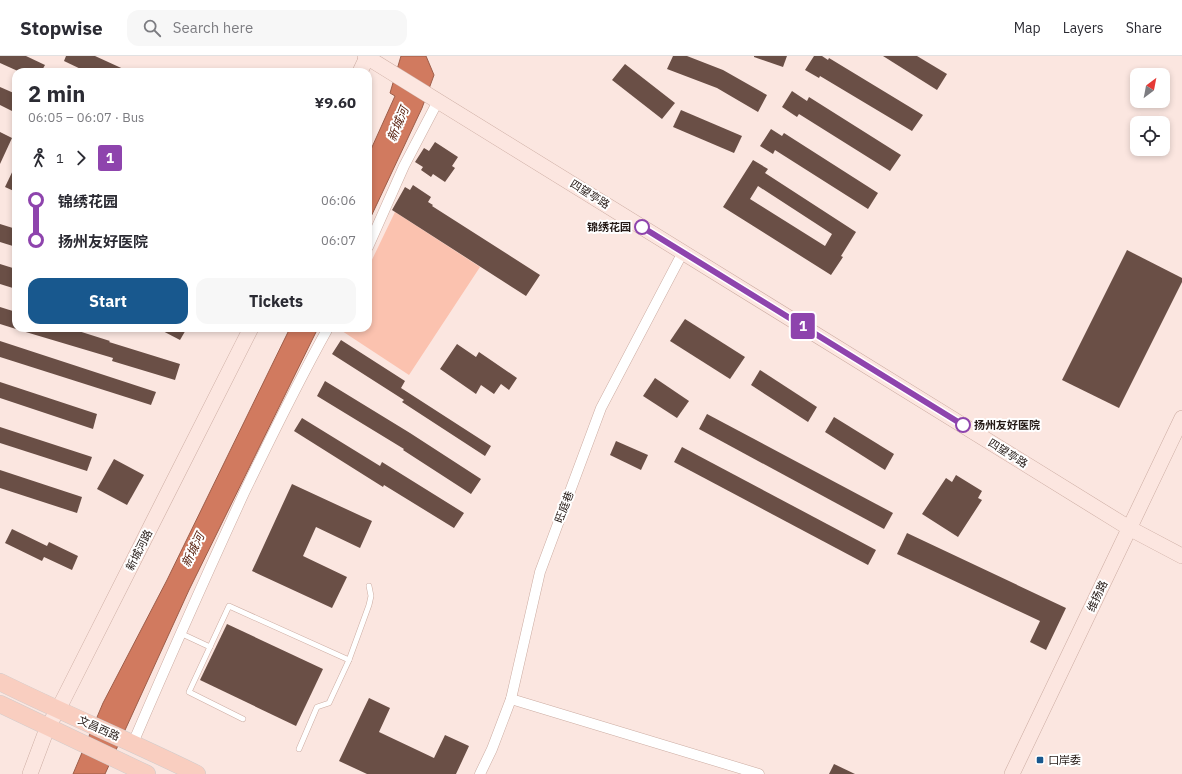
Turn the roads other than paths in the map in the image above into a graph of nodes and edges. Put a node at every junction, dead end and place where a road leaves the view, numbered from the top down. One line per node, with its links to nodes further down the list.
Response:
1 (366, 56): 2 (street); 3 (street, 四望亭路)
2 (362, 68)
3 (433, 98): 4 (street); 5 (street, 四望亭路)
4 (372, 237)
5 (683, 252): 10 (street, 四望亭路); 17 (street, 旺庭巷)
6 (249, 332): 19 (street, 新城河路)
7 (326, 332): 13 (street)
8 (1182, 418): 10 (street, 维扬路)
9 (1182, 438): 10 (street, 维扬路)
10 (1133, 530): 11 (street, 四望亭路); 29 (street, 维扬路); 30 (street, 维扬路)
11 (1182, 556)
12 (369, 586): 15 (lane)
13 (180, 633): 14 (lane); 22 (street)
14 (210, 647): 15 (lane); 20 (lane)
15 (349, 660): 23 (lane)
16 (0, 682): 19 (main road, 文昌西路)
17 (510, 699): 27 (street, 旺庭巷); 28 (street)
18 (0, 704): 21 (main road, 文昌西路)
19 (58, 710): 21 (street, 新城河路); 22 (main road, 文昌西路)
20 (242, 719)
21 (48, 726): 24 (street, 新城河路); 25 (main road, 文昌西路)
22 (130, 742): 26 (main road, 文昌西路)
23 (299, 748)
24 (30, 774)
25 (148, 774)
26 (197, 774)
27 (480, 774)
28 (759, 774)
29 (1012, 774)
30 (1023, 774)

